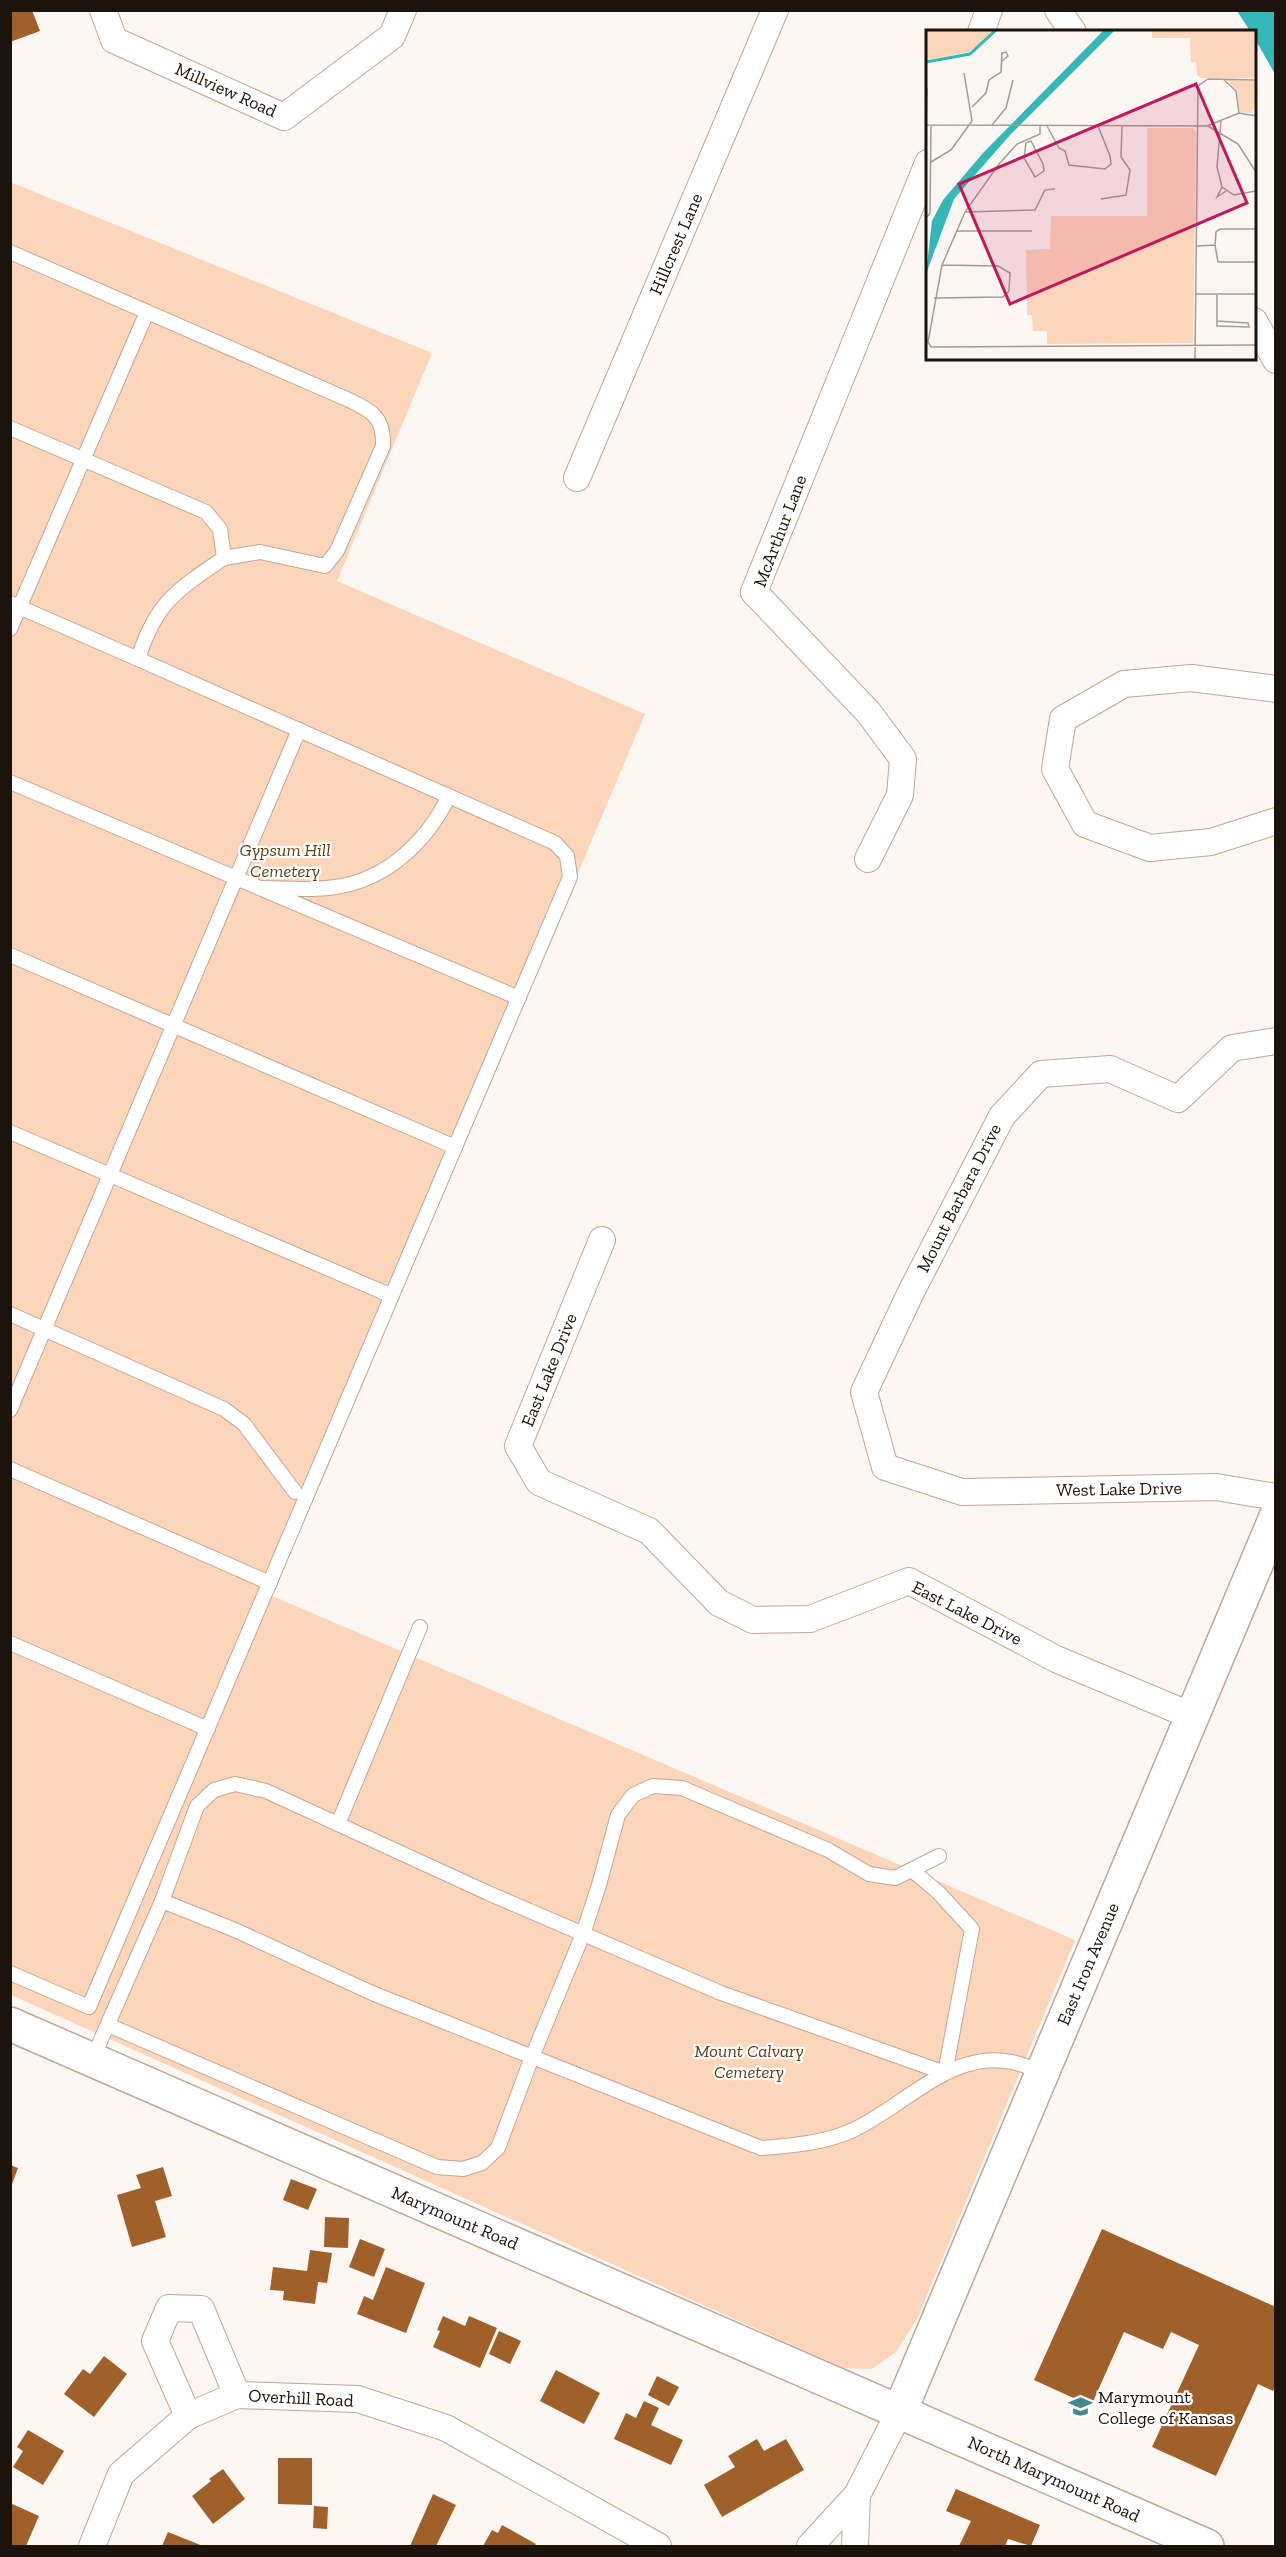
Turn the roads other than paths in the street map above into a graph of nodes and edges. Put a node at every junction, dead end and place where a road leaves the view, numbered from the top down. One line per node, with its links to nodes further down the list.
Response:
1 (103, 10): 2 (street, Millview Road)
2 (403, 10)
3 (774, 10): 15 (street, Hillcrest Lane)
4 (989, 10): 6 (street)
5 (1058, 10): 7 (street)
6 (982, 30)
7 (1072, 30)
8 (926, 165): 25 (street, McArthur Lane)
9 (10, 252): 10 (lane)
10 (147, 312): 14 (lane); 16 (lane)
11 (1256, 325): 12 (street)
12 (1275, 360)
13 (10, 428): 14 (lane)
14 (84, 459): 16 (lane); 17 (lane)
15 (577, 478)
16 (224, 558): 19 (lane)
17 (15, 605): 18 (lane); 19 (lane)
18 (10, 629)
19 (138, 659): 21 (lane)
20 (1275, 689): 24 (street)
21 (299, 730): 23 (lane); 26 (lane)
22 (10, 782): 26 (lane)
23 (449, 796): 27 (lane); 29 (lane)
24 (1275, 821)
25 (868, 860)
26 (235, 879): 27 (lane); 30 (lane)
27 (255, 888): 29 (lane)
28 (10, 955): 30 (lane)
29 (519, 998): 33 (lane)
30 (173, 1026): 33 (lane); 34 (lane)
31 (1275, 1041): 42 (street, Mount Barbara Drive)
32 (10, 1132): 34 (lane)
33 (455, 1147): 36 (lane)
34 (111, 1175): 36 (lane); 38 (lane)
35 (602, 1240): 48 (street, East Lake Drive)
36 (392, 1296): 45 (lane)
37 (10, 1314): 38 (lane)
38 (45, 1329): 39 (lane); 41 (lane)
39 (10, 1410)
40 (10, 1469): 45 (lane)
41 (295, 1492)
42 (962, 1492): 43 (street, West Lake Drive)
43 (1275, 1497)
44 (1275, 1518): 48 (street, East Iron Avenue)
45 (270, 1583): 49 (lane)
46 (420, 1627): 50 (lane)
47 (10, 1643): 49 (lane)
48 (1192, 1716): 60 (street, East Iron Avenue)
49 (207, 1729): 55 (lane)
50 (338, 1824): 53 (lane); 54 (lane)
51 (939, 1856): 52 (lane)
52 (913, 1871): 54 (lane); 61 (lane)
53 (162, 1900): 57 (lane); 58 (lane)
54 (583, 1934): 58 (lane); 61 (lane)
55 (10, 1973)
56 (10, 2024): 59 (street, Marymount Road)
57 (108, 2025): 58 (lane); 59 (lane)
58 (532, 2057): 61 (lane)
59 (92, 2060): 63 (street, Marymount Road)
60 (1043, 2072): 61 (lane); 63 (street, East Iron Avenue)
61 (945, 2073)
62 (237, 2395): 64 (street, Overhill Road); 64 (street); 67 (street, Overhill Road)
63 (900, 2411): 65 (street); 70 (street, North Marymount Road)
64 (188, 2416): 66 (street, Overhill Road)
65 (857, 2495): 68 (street); 69 (street)
66 (92, 2547)
67 (658, 2547)
68 (810, 2547)
69 (855, 2547)
70 (1207, 2547)

